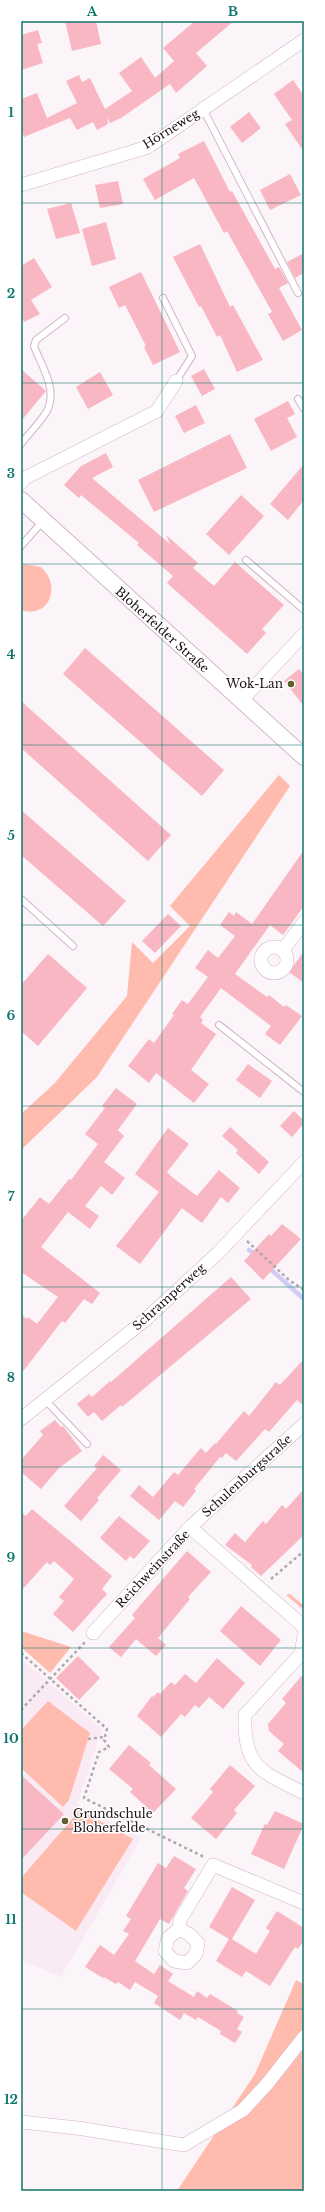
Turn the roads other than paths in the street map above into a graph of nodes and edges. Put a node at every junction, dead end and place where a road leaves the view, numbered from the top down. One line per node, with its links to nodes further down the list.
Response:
1 (304, 40): 2 (street, Hörneweg)
2 (203, 109): 3 (street, Hörneweg); 4 (lane)
3 (21, 185)
4 (298, 293)
5 (163, 298): 7 (lane)
6 (65, 318): 10 (lane)
7 (176, 381): 11 (street)
8 (298, 399): 9 (lane)
9 (304, 409)
10 (21, 444)
11 (21, 483)
12 (21, 500): 13 (street, Bloherfelder Straße)
13 (43, 521): 14 (lane); 18 (street, Bloherfelder Straße)
14 (21, 546)
15 (246, 560): 16 (lane)
16 (304, 610)
17 (304, 634): 18 (street)
18 (241, 701): 19 (street, Bloherfelder Straße)
19 (304, 757)
20 (21, 899): 22 (lane)
21 (304, 922): 23 (street)
22 (72, 946)
23 (283, 950)
24 (219, 1025): 25 (lane)
25 (304, 1092)
26 (304, 1162): 27 (street, Schramperweg)
27 (46, 1401): 28 (street, Schramperweg); 30 (lane)
28 (21, 1419)
29 (304, 1424): 31 (street, Schulenburgstraße)
30 (87, 1444)
31 (190, 1527): 32 (street, Reichweinstraße); 33 (street, Reichweinstraße)
32 (304, 1628)
33 (93, 1633)
34 (304, 1636): 35 (street)
35 (304, 1792)
36 (304, 1903): 37 (street)
37 (179, 1929)
38 (304, 2037): 39 (street)
39 (21, 2122)

